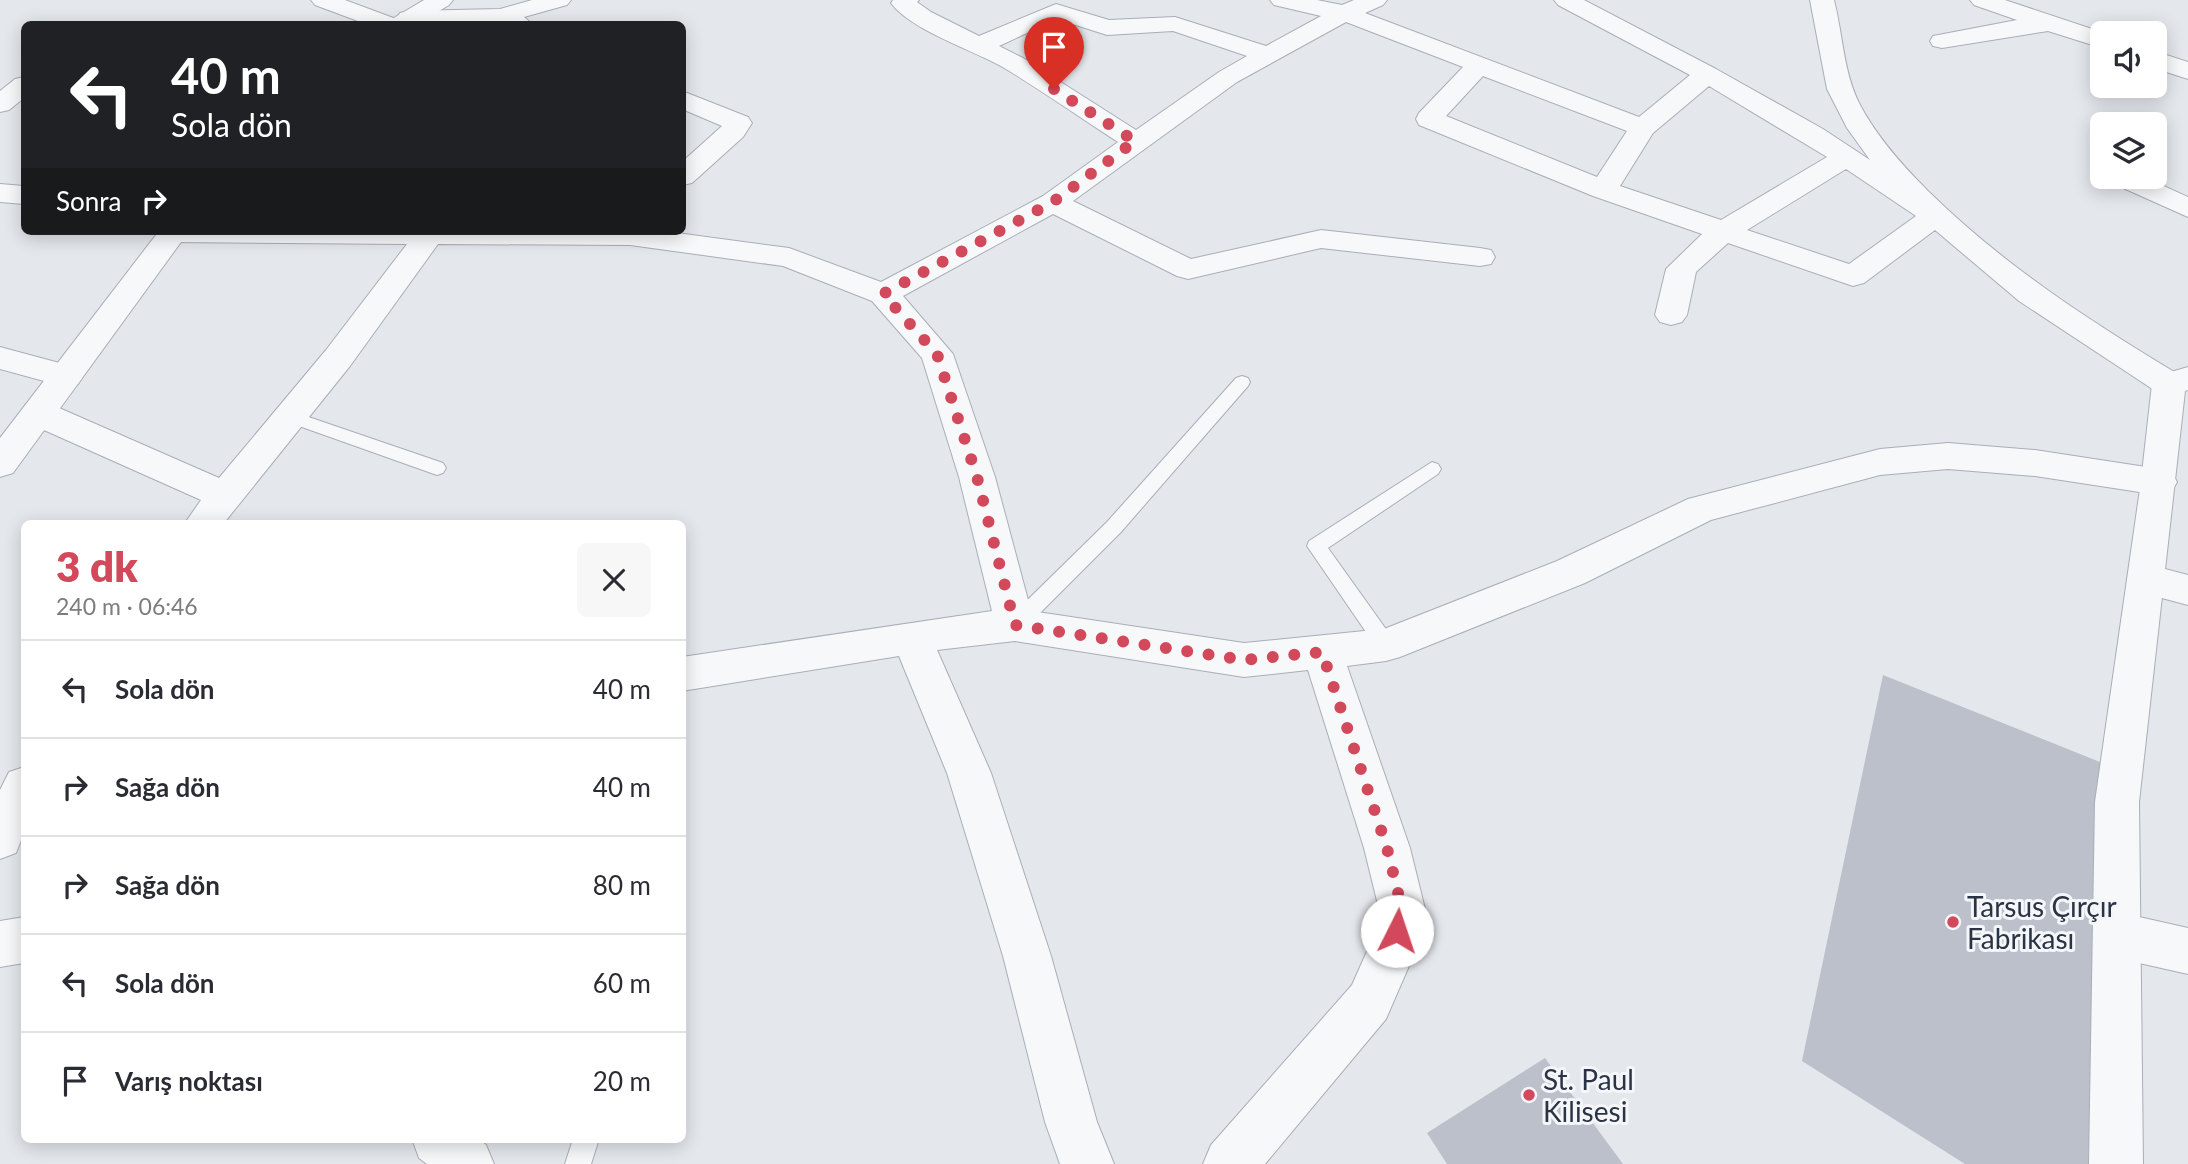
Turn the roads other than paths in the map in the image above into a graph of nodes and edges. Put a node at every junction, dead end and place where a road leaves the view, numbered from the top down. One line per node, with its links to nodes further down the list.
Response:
1 (323, 0): 12 (street)
2 (441, 0): 13 (street)
3 (559, 0): 11 (street)
4 (907, 0): 18 (street)
5 (1282, 0): 10 (street)
6 (1375, 0): 10 (street)
7 (1566, 0): 24 (street)
8 (1822, 0): 39 (street)
9 (1982, 0): 15 (street)
10 (1344, 13): 19 (street); 21 (street)
11 (510, 20): 14 (street)
12 (396, 21)
13 (401, 21)
14 (454, 21)
15 (2050, 24): 16 (street); 17 (street)
16 (2090, 37)
17 (1942, 41)
18 (980, 45): 19 (street); 30 (street)
19 (1269, 55): 30 (street)
20 (2167, 64): 23 (street)
21 (1479, 65): 29 (street); 34 (street)
22 (0, 70): 25 (street)
23 (2188, 71)
24 (1707, 74): 29 (street); 31 (street)
25 (21, 84)
26 (21, 87): 28 (street)
27 (686, 101): 32 (street)
28 (0, 104)
29 (1643, 128): 34 (street)
30 (1135, 141): 37 (street)
31 (1846, 157): 39 (street); 40 (street)
32 (686, 172)
33 (2148, 189): 38 (street)
34 (1603, 190): 40 (street)
35 (0, 193): 36 (street)
36 (21, 195)
37 (1053, 202): 44 (street); 45 (street)
38 (2188, 208)
39 (1935, 216): 40 (street); 49 (street)
40 (1724, 231): 46 (street)
41 (171, 235): 48 (street)
42 (449, 235): 52 (street)
43 (639, 235): 45 (street)
44 (1480, 257)
45 (883, 294): 61 (street)
46 (1671, 315)
47 (0, 358): 48 (street)
48 (66, 376): 51 (street)
49 (2178, 381): 56 (street)
50 (1242, 383): 61 (lane)
51 (38, 413): 53 (street); 57 (street)
52 (291, 416): 54 (lane); 57 (street)
53 (0, 464)
54 (437, 468)
55 (1432, 469): 63 (lane)
56 (2159, 482): 59 (street); 63 (street)
57 (225, 496): 58 (street)
58 (205, 520)
59 (2146, 579): 60 (street); 68 (street)
60 (2188, 590)
61 (1015, 625): 62 (street); 64 (street)
62 (912, 638): 65 (street); 76 (street)
63 (1385, 645): 64 (street)
64 (1322, 652): 77 (street)
65 (686, 673)
66 (21, 792): 67 (street)
67 (0, 838)
68 (2117, 935): 71 (street); 78 (street)
69 (21, 940): 70 (street)
70 (0, 944)
71 (2188, 951)
72 (443, 1143): 74 (street)
73 (585, 1143): 75 (lane)
74 (467, 1164)
75 (578, 1164)
76 (1087, 1164)
77 (1230, 1164)
78 (2116, 1164)

